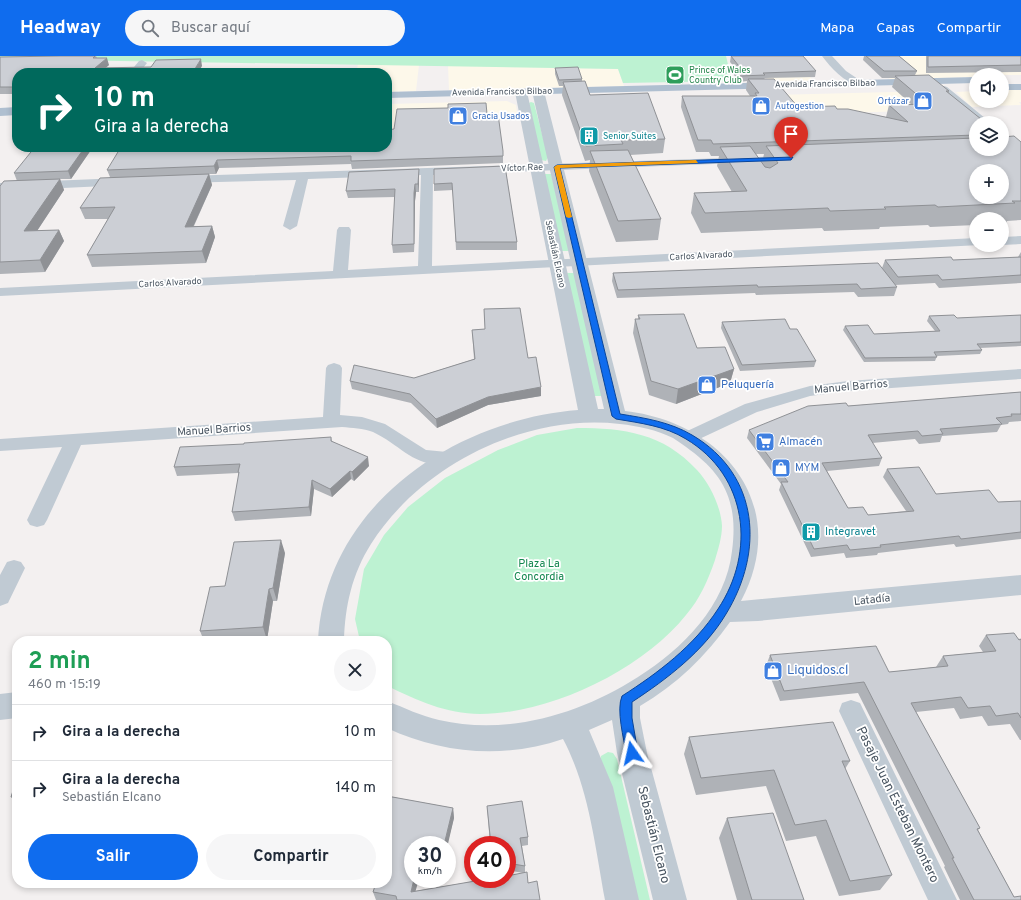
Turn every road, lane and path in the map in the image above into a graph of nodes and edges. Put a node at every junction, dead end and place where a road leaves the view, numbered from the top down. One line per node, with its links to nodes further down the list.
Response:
1 (827, 56): 4 (street)
2 (142, 63): 3 (street)
3 (138, 68)
4 (843, 73): 8 (street); 9 (street)
5 (1009, 79): 6 (main road)
6 (1021, 79)
7 (969, 80): 8 (main road, Avenida Francisco Bilbao)
8 (858, 83): 9 (main road)
9 (832, 87): 12 (main road, Avenida Francisco Bilbao); 16 (main road, Avenida Francisco Bilbao)
10 (1009, 87): 11 (main road)
11 (1021, 87)
12 (944, 88): 13 (main road, Avenida Francisco Bilbao); 22 (street)
13 (969, 88)
14 (392, 95): 15 (main road, Avenida Francisco Bilbao)
15 (522, 95): 16 (main road, Avenida Francisco Bilbao); 17 (main road, Avenida Francisco Bilbao); 26 (street, Sebastián Elcano)
16 (539, 95): 25 (street, Sebastián Elcano)
17 (392, 102)
18 (12, 103): 19 (main road)
19 (0, 104)
20 (12, 111): 21 (main road)
21 (0, 112)
22 (978, 116)
23 (803, 158): 24 (street, Víctor Rae)
24 (751, 160): 25 (street, Víctor Rae); 27 (street)
25 (557, 167): 26 (street, Víctor Rae); 38 (street, Sebastián Elcano)
26 (536, 168): 28 (street, Víctor Rae); 39 (street, Sebastián Elcano)
27 (758, 171)
28 (427, 172): 29 (street, Víctor Rae); 40 (street)
29 (303, 176): 30 (street, Víctor Rae); 33 (street)
30 (174, 181)
31 (137, 182): 32 (street)
32 (0, 187)
33 (290, 226)
34 (344, 230): 41 (street)
35 (1021, 240): 36 (street)
36 (1009, 241)
37 (969, 242): 38 (street, Carlos Alvarado)
38 (580, 262): 39 (street, Carlos Alvarado); 46 (street, Sebastián Elcano)
39 (557, 264): 40 (street, Carlos Alvarado); 45 (street, Sebastián Elcano)
40 (425, 270): 41 (street, Carlos Alvarado)
41 (340, 275): 42 (street, Carlos Alvarado)
42 (0, 292)
43 (334, 368): 47 (street)
44 (1021, 374): 48 (street, Manuel Barrios)
45 (589, 416): 46 (street); 51 (street)
46 (616, 416): 48 (street)
47 (331, 422): 49 (street, Manuel Barrios); 51 (street, Manuel Barrios)
48 (689, 437): 56 (street)
49 (74, 440): 50 (street, Manuel Barrios); 52 (street)
50 (0, 445)
51 (419, 466): 57 (street)
52 (37, 520)
53 (14, 568): 55 (street)
54 (1018, 589): 56 (street, Latadía)
55 (0, 597)
56 (722, 612): 58 (street)
57 (331, 636)
58 (626, 700): 63 (street); 65 (street, Sebastián Elcano)
59 (12, 706): 60 (street)
60 (0, 707)
61 (852, 711): 66 (street, Pasaje Juan Esteban Montero)
62 (392, 716): 63 (street)
63 (570, 724): 64 (street)
64 (622, 900)
65 (670, 900)
66 (943, 900)

